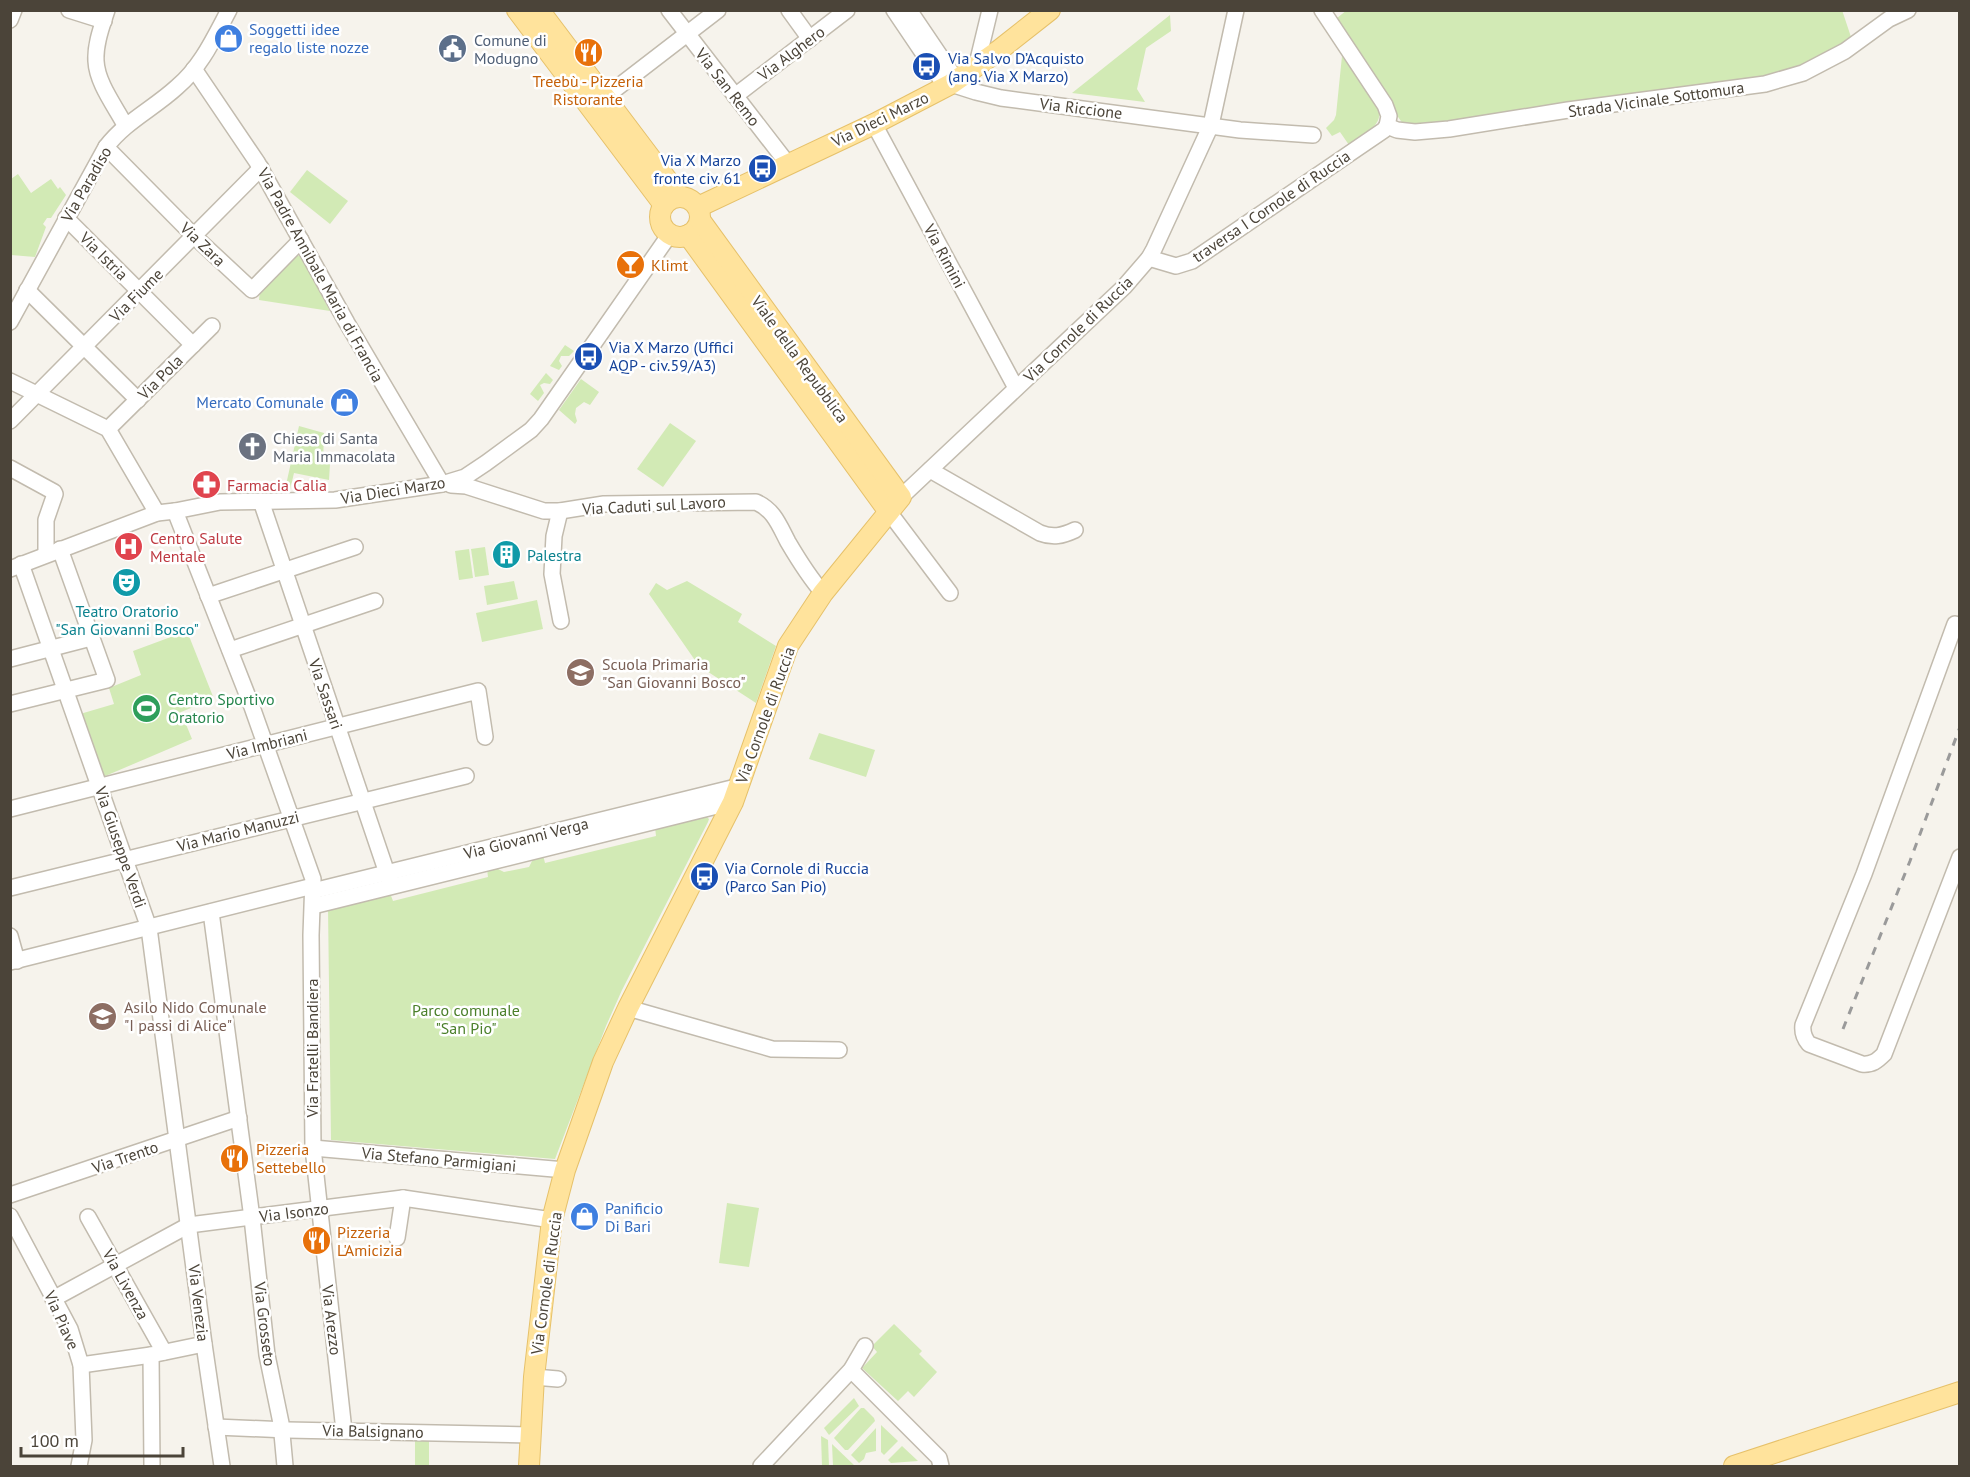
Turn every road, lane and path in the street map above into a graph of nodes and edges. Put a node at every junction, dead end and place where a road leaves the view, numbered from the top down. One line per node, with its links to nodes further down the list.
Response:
1 (14, 10): 18 (street)
2 (69, 10): 17 (street)
3 (229, 10): 22 (street, Via Paradiso)
4 (517, 10): 34 (main road)
5 (669, 10): 19 (street, Via San Remo)
6 (718, 10): 19 (street)
7 (789, 10): 20 (street)
8 (847, 10): 20 (street, Via Alghero)
9 (894, 10): 23 (street)
10 (909, 10): 23 (street)
11 (990, 10): 21 (street)
12 (1050, 10): 21 (main road, Via Dieci Marzo)
13 (1236, 10): 28 (street, Via Cornole di Ruccia)
14 (1322, 10): 29 (street)
15 (1908, 10): 29 (street, Strada Vicinale Sottomura)
16 (547, 13): 25 (main road)
17 (105, 16): 27 (street)
18 (10, 20)
19 (686, 34): 24 (street, Via San Remo); 25 (street)
20 (810, 39): 24 (street, Via Alghero)
21 (976, 68): 23 (main road, Via Dieci Marzo)
22 (194, 69): 27 (street, Via Paradiso); 33 (street, Via Padre Annibale Maria di Francia)
23 (952, 84): 26 (main road, Via Dieci Marzo); 28 (street, Via Riccione)
24 (735, 96): 32 (street, Via San Remo)
25 (605, 97): 34 (main road)
26 (874, 124): 32 (main road, Via Dieci Marzo); 47 (street, Via Rimini)
27 (125, 125): 31 (street, Via Paradiso)
28 (1211, 125): 30 (street, Via Riccione); 39 (street, Via Cornole di Ruccia)
29 (1387, 126): 39 (street, traversa I Cornole di Ruccia)
30 (1313, 135)
31 (106, 147): 35 (street, Via Paradiso); 37 (street, Via Zara)
32 (788, 164): 36 (main road, Via Dieci Marzo)
33 (261, 168): 37 (street, Via Fiume); 38 (street, Via Padre Annibale Maria di Francia)
34 (672, 201): 36 (main road); 36 (main road)
35 (66, 218): 40 (street, Via Paradiso); 41 (street, Via Istria)
36 (689, 224): 54 (street, Via Dieci Marzo); 55 (main road, Viale della Repubblica); 59 (main road, Viale della Repubblica)
37 (194, 237): 38 (street, Via Zara); 41 (street, Via Fiume)
38 (301, 240): 54 (street, Via Padre Annibale Maria di Francia)
39 (1149, 258): 47 (street, Via Cornole di Ruccia)
40 (27, 290): 42 (street, Via Paradiso); 45 (street)
41 (140, 291): 44 (street, Via Istria); 45 (street, Via Fiume)
42 (10, 322)
43 (212, 326): 44 (street, Via Pola)
44 (193, 345): 49 (street, Via Pola)
45 (85, 346): 48 (street, Via Fiume); 49 (street)
46 (10, 381): 48 (street)
47 (1016, 388): 53 (street, Via Cornole di Ruccia)
48 (38, 394): 50 (street, Via Fiume); 51 (street)
49 (138, 400): 51 (street, Via Pola)
50 (10, 421)
51 (108, 429): 60 (street)
52 (10, 468): 63 (street)
53 (930, 470): 55 (street, Via Cornole di Ruccia); 61 (street)
54 (442, 484): 56 (street, Via Dieci Marzo); 58 (street, Via Caduti sul Lavoro)
55 (901, 497): 59 (main road, Via Cornole di Ruccia)
56 (261, 501): 57 (street, Via Dieci Marzo); 65 (street, Via Sassari)
57 (175, 511): 60 (street, Via Dieci Marzo); 68 (street, Via Fratelli Bandiera)
58 (560, 511): 66 (street, Via Caduti sul Lavoro); 70 (street)
59 (889, 512): 66 (main road, Via Cornole di Ruccia); 67 (street)
60 (157, 513): 63 (street, Via Dieci Marzo)
61 (1075, 530)
62 (355, 547): 65 (street)
63 (53, 552): 64 (street, Via Dieci Marzo); 73 (street)
64 (16, 567): 74 (street, Via Giuseppe Verdi)
65 (285, 570): 68 (street); 72 (street, Via Sassari)
66 (823, 593): 84 (main road, Via Cornole di Ruccia)
67 (950, 593)
68 (208, 596): 75 (street, Via Fratelli Bandiera)
69 (375, 601): 72 (street)
70 (561, 621)
71 (1955, 624): 88 (street)
72 (303, 625): 75 (street); 79 (street, Via Sassari)
73 (92, 638): 74 (street); 77 (street)
74 (52, 648): 76 (street); 77 (street, Via Giuseppe Verdi)
75 (230, 650): 81 (street, Via Fratelli Bandiera)
76 (10, 659)
77 (66, 690): 78 (street); 83 (street, Via Giuseppe Verdi)
78 (10, 704)
79 (337, 726): 80 (street, Via Imbriani); 81 (street, Via Imbriani); 85 (street, Via Sassari)
80 (485, 737)
81 (265, 744): 83 (street, Via Imbriani); 87 (street, Via Fratelli Bandiera)
82 (466, 776): 85 (street, Via Mario Manuzzi)
83 (101, 787): 86 (street, Via Imbriani); 89 (street, Via Giuseppe Verdi)
84 (736, 794): 90 (street, Via Giovanni Verga); 97 (main road, Via Cornole di Ruccia)
85 (363, 801): 87 (street, Via Mario Manuzzi); 90 (street, Via Sassari)
86 (10, 809)
87 (292, 817): 89 (street, Via Mario Manuzzi); 92 (street, Via Fratelli Bandiera)
88 (1959, 857)
89 (126, 859): 91 (street, Via Mario Manuzzi); 94 (street, Via Giuseppe Verdi)
90 (389, 879): 92 (street, Via Giovanni Verga)
91 (10, 888)
92 (313, 894): 93 (street, Via Giovanni Verga); 101 (street, Via Fratelli Bandiera)
93 (211, 912): 94 (street, Via Giovanni Verga); 99 (street, Via Grosseto)
94 (149, 928): 96 (street, Via Giovanni Verga); 100 (street, Via Giuseppe Verdi)
95 (10, 936): 96 (street)
96 (14, 962)
97 (628, 1008): 98 (street); 102 (main road, Via Cornole di Ruccia)
98 (839, 1050)
99 (239, 1118): 100 (street, Via Trento); 107 (street, Via Grosseto)
100 (178, 1139): 103 (street, Via Trento); 110 (street, Via Venezia)
101 (313, 1148): 102 (street, Via Stefano Parmigiani); 105 (street, Via Fratelli Bandiera)
102 (565, 1170): 108 (main road, Via Cornole di Ruccia)
103 (10, 1196)
104 (403, 1198): 105 (street, Via Isonzo); 108 (street, Via Isonzo); 111 (street)
105 (319, 1209): 107 (street, Via Isonzo); 124 (street, Via Arezzo)
106 (88, 1217): 112 (street, Via Livenza)
107 (252, 1218): 110 (street, Via Isonzo); 123 (street, Via Grosseto)
108 (552, 1220): 119 (main road, Via Cornole di Ruccia)
109 (12, 1224): 113 (street, Via Piave)
110 (189, 1225): 112 (street, Via Isonzo); 114 (street, Via Venezia)
111 (397, 1238)
112 (116, 1265): 113 (street, Via Isonzo); 116 (street, Via Livenza)
113 (53, 1299): 117 (street, Via Piave)
114 (204, 1344): 116 (street); 122 (street, Via Venezia)
115 (865, 1346): 118 (street)
116 (158, 1353): 117 (street); 127 (street)
117 (81, 1365): 126 (street, Via Piave)
118 (851, 1370): 131 (street); 132 (street)
119 (534, 1377): 120 (street); 125 (main road, Via Cornole di Ruccia)
120 (558, 1379)
121 (1959, 1392): 133 (main road)
122 (216, 1427): 123 (street, Via Balsignano); 128 (street, Via Venezia)
123 (281, 1430): 124 (street, Via Balsignano); 129 (street, Via Grosseto)
124 (344, 1431): 125 (street, Via Balsignano)
125 (530, 1435): 130 (main road, Via Cornole di Ruccia)
126 (79, 1467)
127 (152, 1467)
128 (222, 1467)
129 (285, 1467)
130 (529, 1467)
131 (761, 1467)
132 (941, 1467)
133 (1734, 1467)

